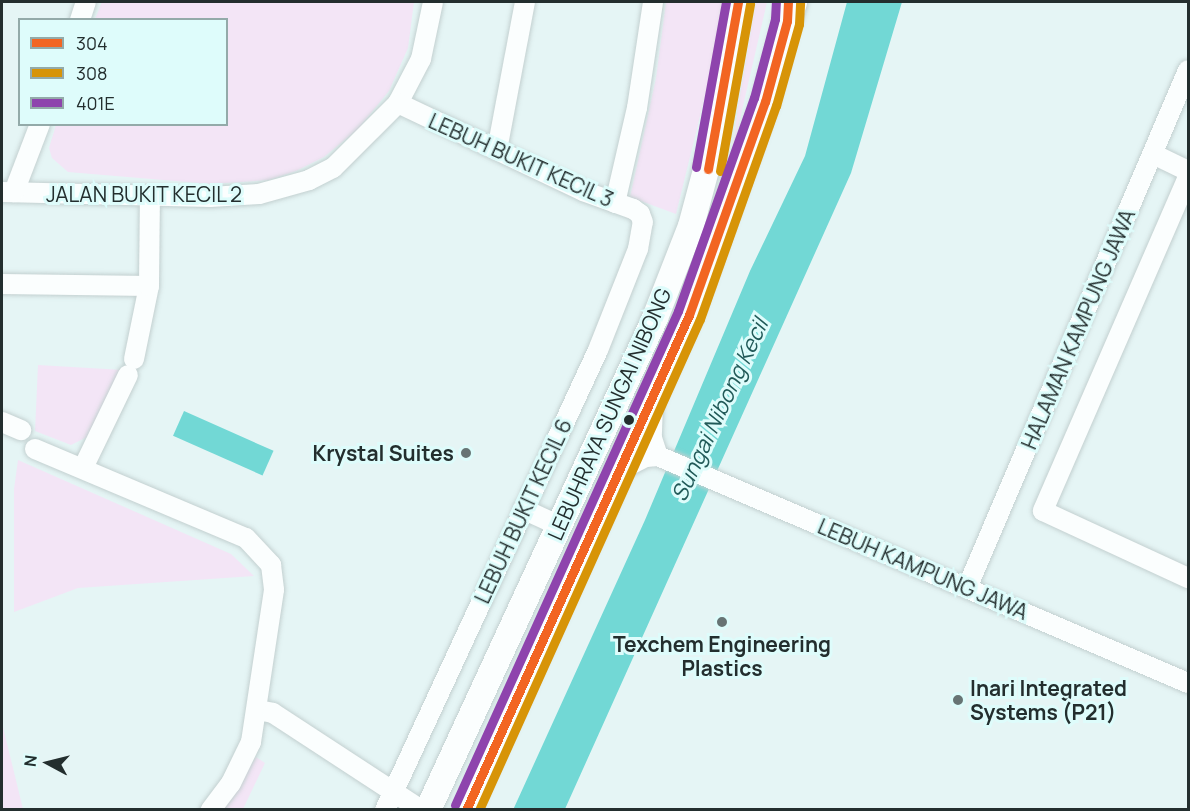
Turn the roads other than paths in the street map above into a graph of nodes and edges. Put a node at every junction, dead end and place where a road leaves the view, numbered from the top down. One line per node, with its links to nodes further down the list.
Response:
1 (86, 2): 7 (street)
2 (434, 2): 9 (street, JALAN BUKIT KECIL 2)
3 (525, 2): 11 (street)
4 (653, 2): 17 (street)
5 (738, 2): 29 (main road, LEBUHRAYA SUNGAI NIBONG)
6 (789, 8): 21 (main road, LEBUHRAYA SUNGAI NIBONG)
7 (81, 18)
8 (1188, 70): 12 (street, HALAMAN KAMPUNG JAWA)
9 (398, 104): 11 (street, LEBUH BUKIT KECIL 3); 16 (street, JALAN BUKIT KECIL 2)
10 (39, 126): 15 (street)
11 (496, 150): 17 (street, LEBUH BUKIT KECIL 3)
12 (1153, 154): 13 (street); 31 (street, HALAMAN KAMPUNG JAWA)
13 (1188, 171)
14 (1188, 177): 30 (street)
15 (8, 192): 16 (street, JALAN BUKIT KECIL 2)
16 (150, 195): 20 (street)
17 (615, 202): 18 (street, LEBUH BUKIT KECIL 3)
18 (642, 218): 28 (street, LEBUH BUKIT KECIL 6)
19 (2, 284): 20 (street)
20 (149, 286): 26 (street)
21 (653, 396): 25 (street); 27 (main road, LEBUHRAYA SUNGAI NIBONG)
22 (2, 422): 23 (street)
23 (21, 430)
24 (35, 448): 26 (street)
25 (662, 458): 27 (street); 31 (street, LEBUH KAMPUNG JAWA)
26 (83, 468): 33 (street)
27 (620, 470): 38 (main road, LEBUHRAYA SUNGAI NIBONG)
28 (523, 509): 29 (street); 34 (street, LEBUH BUKIT KECIL 6)
29 (560, 526): 37 (main road, LEBUHRAYA SUNGAI NIBONG)
30 (1188, 578)
31 (967, 588): 32 (street, LEBUH KAMPUNG JAWA)
32 (1188, 683)
33 (258, 710): 34 (street); 35 (street)
34 (389, 800): 36 (street)
35 (211, 810)
36 (421, 810)
37 (428, 810)
38 (466, 810)

